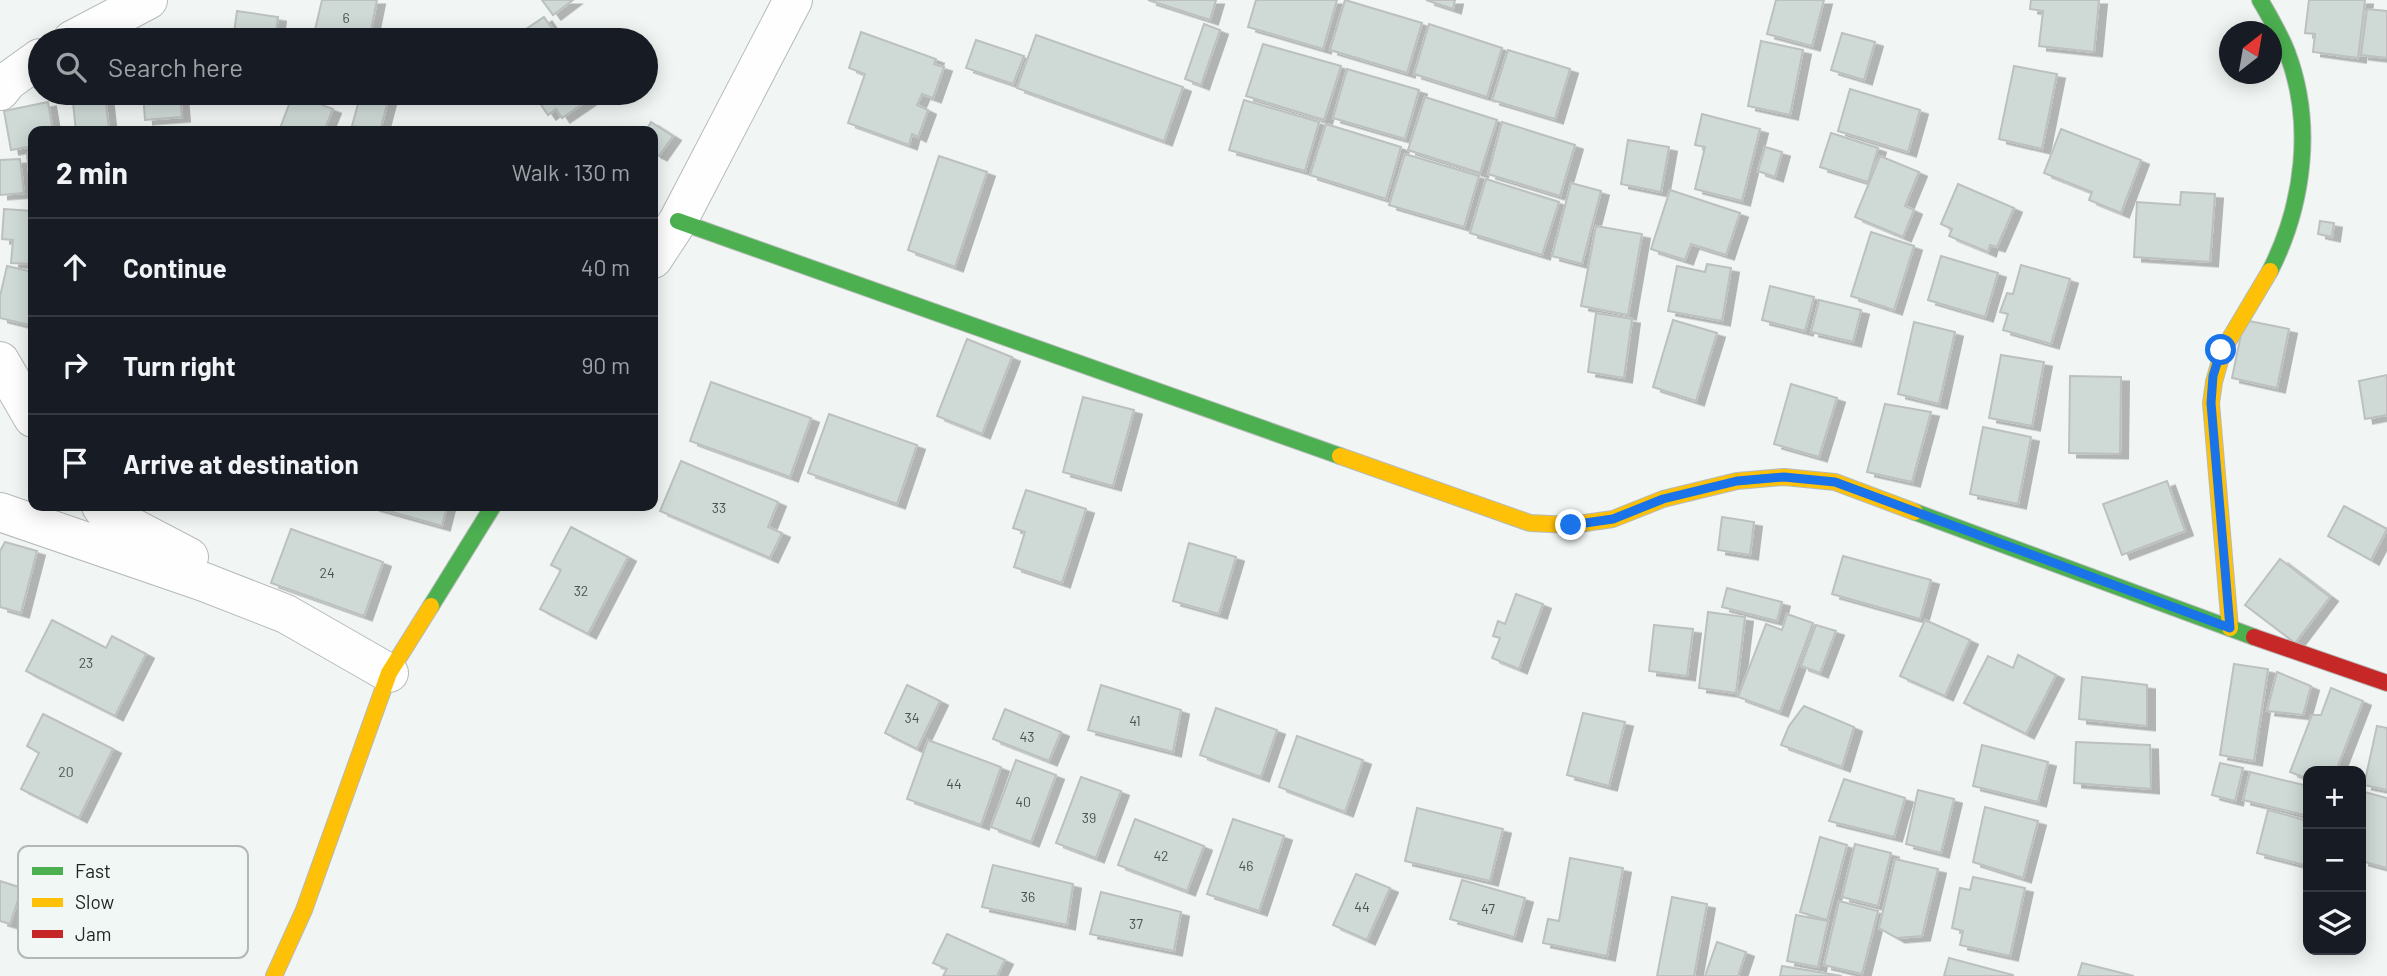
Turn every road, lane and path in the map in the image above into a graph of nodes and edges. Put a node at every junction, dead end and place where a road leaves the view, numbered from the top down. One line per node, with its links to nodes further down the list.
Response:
1 (148, 0): 4 (street)
2 (793, 0): 7 (street)
3 (2260, 0): 15 (street)
4 (95, 28)
5 (28, 67): 6 (street)
6 (0, 90)
7 (678, 220): 8 (street); 15 (street)
8 (658, 251)
9 (0, 361): 10 (street)
10 (28, 409)
11 (105, 511): 14 (street)
12 (491, 511): 16 (street)
13 (0, 512): 14 (street)
14 (204, 582): 16 (street)
15 (2230, 628): 17 (street)
16 (389, 673): 18 (street)
17 (2387, 683)
18 (274, 976)

